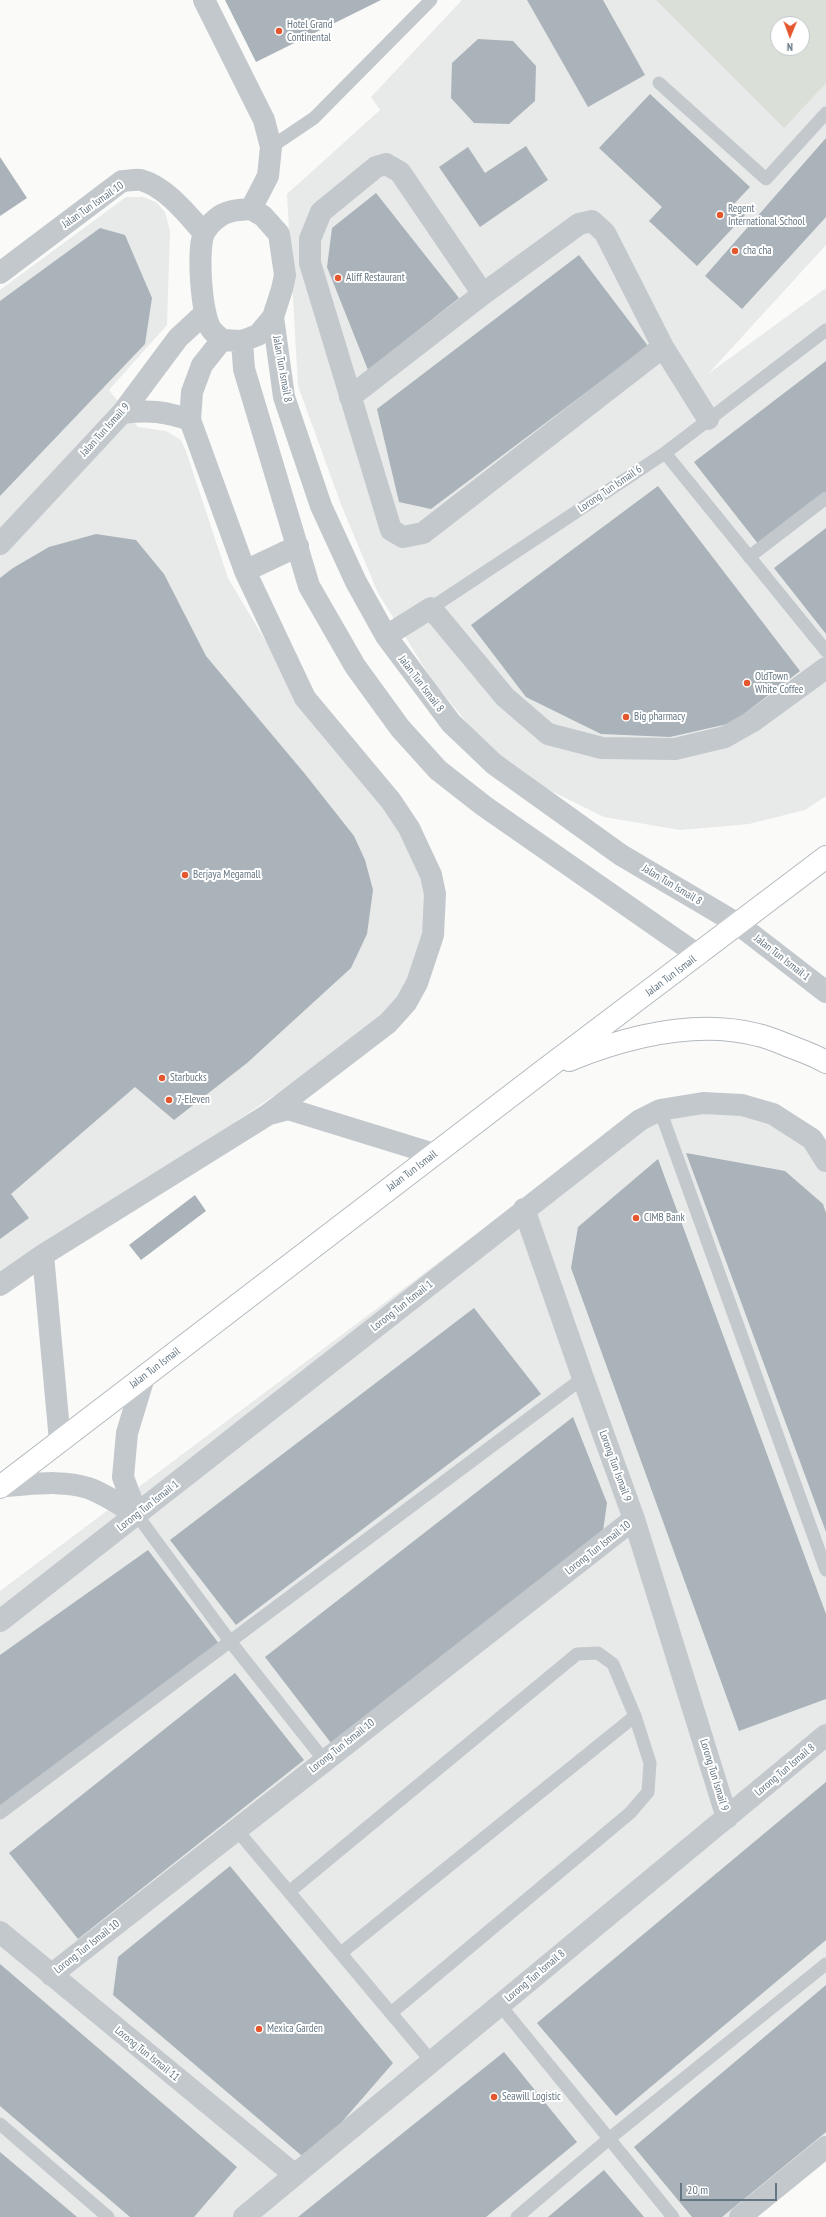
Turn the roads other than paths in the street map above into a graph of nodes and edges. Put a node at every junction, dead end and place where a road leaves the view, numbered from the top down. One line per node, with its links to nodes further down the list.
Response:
1 (204, 0): 5 (street)
2 (431, 0): 5 (lane)
3 (659, 84): 4 (lane)
4 (826, 113)
5 (271, 147): 6 (street)
6 (251, 209): 7 (street); 9 (street)
7 (204, 233): 10 (street, Jalan Tun Ismail 10); 12 (street)
8 (310, 263): 9 (street); 11 (street); 17 (street)
9 (283, 265): 13 (street)
10 (0, 273)
11 (482, 294): 16 (street); 17 (street)
12 (205, 312): 15 (street); 18 (street, Jalan Tun Ismail 9)
13 (273, 318): 15 (street); 28 (street, Jalan Tun Ismail 8)
14 (826, 330): 19 (lane, Lorong Tun Ismail 6)
15 (232, 340): 20 (street); 24 (street)
16 (663, 347): 17 (street); 19 (street)
17 (350, 397)
18 (122, 413): 20 (street); 23 (street, Jalan Tun Ismail 9)
19 (708, 419): 21 (lane, Lorong Tun Ismail 6)
20 (190, 420): 26 (street)
21 (665, 453): 25 (lane); 27 (lane, Lorong Tun Ismail 6)
22 (826, 498): 25 (lane)
23 (0, 544)
24 (298, 546): 26 (street); 33 (street)
25 (749, 557): 29 (lane)
26 (244, 571): 38 (street)
27 (431, 608): 28 (street, Lorong Tun Ismail 6); 30 (street)
28 (386, 636): 32 (street, Jalan Tun Ismail 8)
29 (826, 650)
30 (826, 668)
31 (826, 857): 32 (main road, Jalan Tun Ismail)
32 (738, 924): 33 (main road, Jalan Tun Ismail); 34 (street, Jalan Tun Ismail 1)
33 (698, 956): 36 (main road, Jalan Tun Ismail)
34 (826, 992)
35 (826, 1062): 36 (main road)
36 (542, 1071): 39 (main road, Jalan Tun Ismail)
37 (660, 1110): 40 (street, Lorong Tun Ismail 1); 41 (street, Lorong Tun Ismail 1); 50 (lane)
38 (269, 1114): 39 (street); 42 (street)
39 (434, 1154): 44 (main road, Jalan Tun Ismail)
40 (826, 1161)
41 (524, 1209): 45 (street, Lorong Tun Ismail 9); 48 (street, Lorong Tun Ismail 1)
42 (43, 1255): 43 (street); 46 (street)
43 (0, 1285)
44 (144, 1377): 46 (main road, Jalan Tun Ismail); 48 (street)
45 (583, 1378): 49 (street, Lorong Tun Ismail 9); 52 (lane)
46 (60, 1441): 47 (main road, Jalan Tun Ismail)
47 (0, 1486): 48 (street)
48 (137, 1515): 51 (street, Lorong Tun Ismail 1); 52 (lane)
49 (634, 1519): 55 (street, Lorong Tun Ismail 10); 57 (street, Lorong Tun Ismail 9)
50 (826, 1570)
51 (0, 1621)
52 (229, 1640): 55 (lane); 56 (lane)
53 (635, 1716): 59 (lane); 61 (lane); 65 (lane)
54 (826, 1735): 57 (street, Lorong Tun Ismail 8)
55 (324, 1760): 58 (street, Lorong Tun Ismail 10)
56 (0, 1813)
57 (727, 1818): 64 (street, Lorong Tun Ismail 8)
58 (236, 1830): 59 (lane); 63 (street, Lorong Tun Ismail 10)
59 (289, 1892): 61 (lane)
60 (0, 1932): 63 (street, Lorong Tun Ismail 11)
61 (340, 1953): 65 (lane)
62 (826, 1964): 68 (lane)
63 (51, 1975): 70 (street, Lorong Tun Ismail 11)
64 (500, 2005): 66 (street, Lorong Tun Ismail 8); 68 (lane)
65 (391, 2013): 66 (lane)
66 (432, 2062): 70 (street, Lorong Tun Ismail 8)
67 (0, 2124): 71 (lane)
68 (610, 2138): 73 (lane); 74 (lane)
69 (826, 2148): 75 (street)
70 (295, 2175): 72 (street, Lorong Tun Ismail 8)
71 (108, 2217)
72 (244, 2217)
73 (517, 2217)
74 (673, 2217)
75 (740, 2217)

